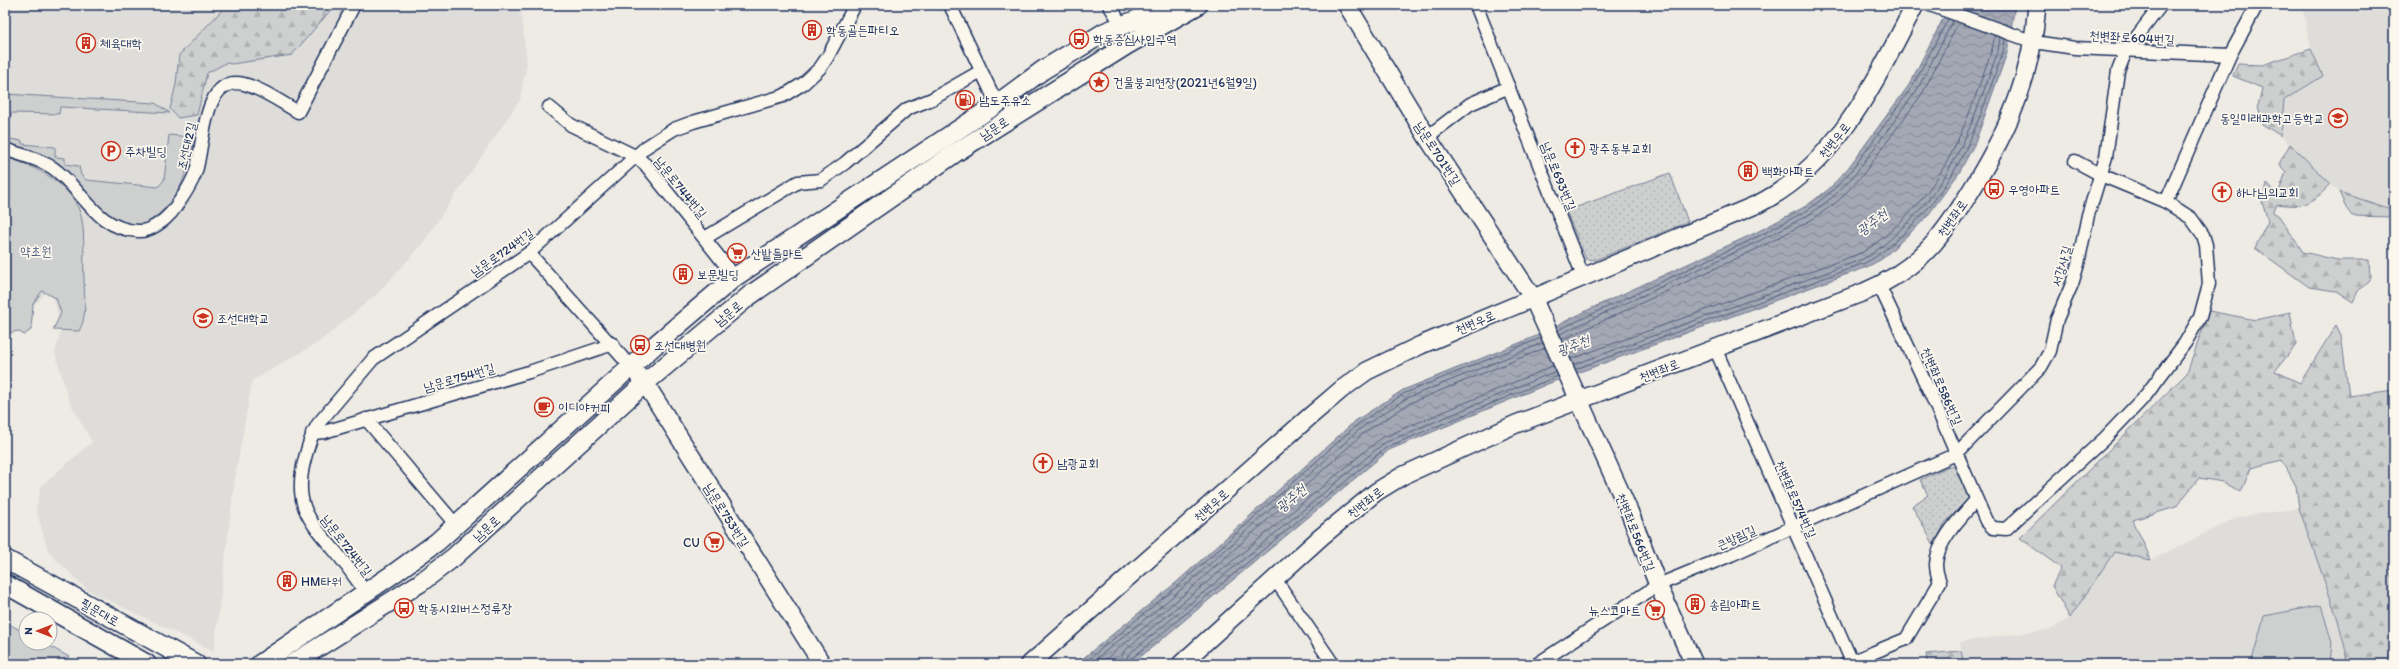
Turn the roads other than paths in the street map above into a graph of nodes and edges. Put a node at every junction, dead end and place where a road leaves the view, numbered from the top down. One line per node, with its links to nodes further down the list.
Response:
1 (354, 5): 26 (street, 조선대2길)
2 (854, 5): 27 (street, 남문로724번길)
3 (950, 5): 20 (street)
4 (1109, 5): 15 (street)
5 (1139, 5): 15 (main road)
6 (1164, 5): 16 (main road, 남문로)
7 (1198, 5): 24 (main road, 남문로)
8 (1347, 5): 25 (street, 남문로701번길)
9 (1476, 5): 21 (street, 남문로693번길)
10 (1915, 5): 33 (street, 천변우로)
11 (2037, 5): 17 (street, 천변좌로)
12 (2161, 5): 18 (street, 서강사길)
13 (2257, 5): 19 (street)
14 (1933, 6): 17 (street, 천변좌로604번길)
15 (1120, 22): 16 (main road)
16 (1105, 32): 22 (main road, 남문로)
17 (2030, 40): 18 (street, 천변좌로604번길); 35 (street, 천변좌로)
18 (2126, 51): 19 (street, 천변좌로604번길); 29 (street, 서강사길)
19 (2230, 55): 30 (street)
20 (981, 71): 22 (street); 31 (street)
21 (1509, 87): 25 (street); 33 (street, 남문로693번길)
22 (994, 106): 24 (main road); 34 (main road, 남문로)
23 (550, 107): 27 (street, 남문로744번길)
24 (983, 135): 40 (main road, 남문로)
25 (1427, 138): 36 (street, 남문로701번길)
26 (5, 149)
27 (635, 156): 31 (street, 남문로744번길); 32 (street, 남문로724번길)
28 (2075, 161): 29 (street)
29 (2101, 175): 30 (street); 44 (street, 서강사길)
30 (2166, 202): 45 (street, 천변좌로586번길)
31 (705, 238): 34 (street, 남문로744번길)
32 (529, 253): 37 (street); 43 (street, 남문로724번길)
33 (1583, 276): 36 (street, 천변우로)
34 (735, 277): 39 (main road, 남문로)
35 (1879, 285): 38 (street, 천변좌로); 44 (street, 천변좌로586번길)
36 (1533, 298): 41 (street, 남문로701번길); 66 (street, 천변우로)
37 (613, 344): 39 (street); 42 (street, 남문로754번길)
38 (1715, 348): 41 (street, 천변좌로); 47 (street, 천변좌로574번길)
39 (631, 367): 40 (street, 남문로753번길); 46 (main road, 남문로)
40 (645, 383): 57 (main road, 남문로); 65 (street, 남문로753번길)
41 (1578, 400): 50 (street, 천변좌로); 52 (street, 천변좌로566번길)
42 (366, 419): 43 (street, 남문로754번길); 46 (street, 남문로)
43 (312, 433): 53 (street, 남문로724번길)
44 (1956, 454): 45 (street, 천변좌로586번길); 47 (street, 큰방림길)
45 (1976, 500): 58 (street)
46 (456, 525): 53 (main road, 남문로)
47 (1794, 527): 52 (street, 큰방림길); 58 (street, 천변좌로574번길)
48 (5, 559): 62 (main road, 필문대로)
49 (5, 570): 61 (main road)
50 (1275, 579): 67 (street, 천변좌로); 68 (street)
51 (5, 584): 60 (main road)
52 (1658, 585): 69 (street, 큰방림길); 70 (street, 천변좌로566번길)
53 (366, 593): 63 (main road, 남문로)
54 (5, 597): 55 (main road)
55 (29, 611)
56 (58, 627): 59 (main road)
57 (307, 659): 64 (main road, 남문로)
58 (1849, 663)
59 (124, 664)
60 (147, 664)
61 (171, 664)
62 (196, 664)
63 (260, 664)
64 (292, 664)
65 (822, 664)
66 (1030, 664)
67 (1180, 664)
68 (1333, 664)
69 (1537, 664)
70 (1694, 664)

